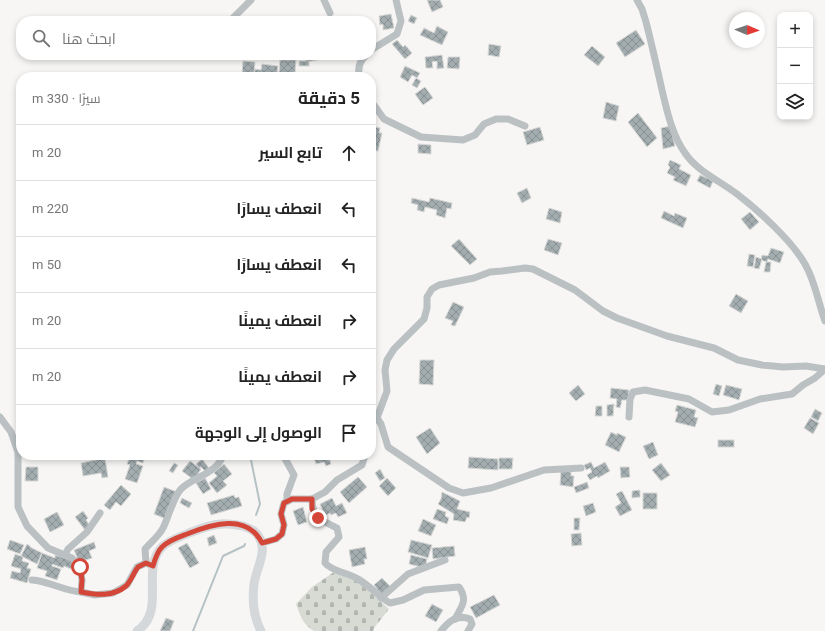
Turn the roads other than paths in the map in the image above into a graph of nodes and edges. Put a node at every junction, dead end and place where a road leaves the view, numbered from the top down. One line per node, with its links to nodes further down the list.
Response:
1 (251, 0): 6 (street)
2 (324, 0): 5 (street)
3 (396, 0): 7 (street)
4 (637, 0): 12 (street)
5 (330, 12)
6 (235, 16)
7 (376, 47)
8 (361, 60): 9 (street)
9 (359, 72)
10 (376, 108): 11 (street)
11 (525, 126)
12 (825, 321)
13 (825, 369): 15 (street); 16 (street)
14 (0, 417): 17 (street)
15 (629, 417)
16 (377, 418): 22 (street)
17 (16, 446)
18 (18, 460): 27 (street)
19 (221, 460): 29 (street)
20 (286, 460): 24 (street)
21 (364, 460): 23 (street)
22 (581, 468)
23 (312, 499): 24 (street); 32 (street)
24 (287, 502): 26 (street)
25 (100, 513): 27 (street)
26 (262, 543): 29 (main road); 35 (main road)
27 (65, 555): 31 (street)
28 (445, 560): 32 (street)
29 (150, 565): 31 (street); 34 (main road)
30 (32, 580): 31 (street)
31 (81, 592)
32 (381, 598): 33 (street)
33 (455, 619): 36 (street); 37 (street)
34 (137, 631)
35 (261, 631)
36 (441, 631)
37 (468, 631)

